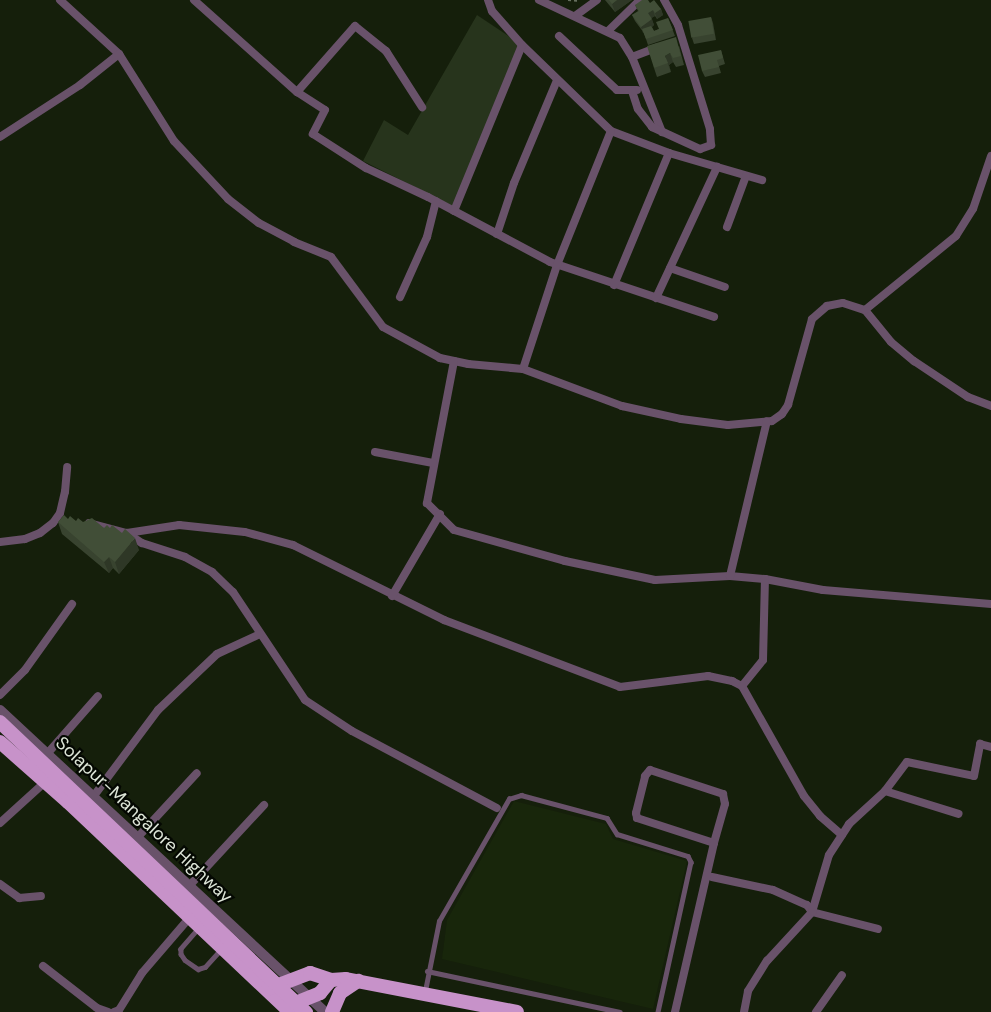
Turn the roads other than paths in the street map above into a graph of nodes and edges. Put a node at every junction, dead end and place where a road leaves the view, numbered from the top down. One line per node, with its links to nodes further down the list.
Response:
1 (60, 0): 15 (street)
2 (194, 0): 20 (street)
3 (488, 0): 13 (street)
4 (539, 0): 8 (street)
5 (597, 0): 8 (street)
6 (640, 0): 9 (street)
7 (664, 0): 11 (street)
8 (575, 16): 9 (street)
9 (608, 31): 16 (street)
10 (559, 36): 19 (street)
11 (682, 38): 12 (street); 23 (street)
12 (672, 42)
13 (522, 45): 17 (street); 31 (street)
14 (662, 46): 16 (street)
15 (119, 54): 24 (street); 42 (street)
16 (632, 57): 18 (street)
17 (556, 80): 22 (street); 33 (street)
18 (643, 87): 19 (street); 23 (street)
19 (632, 91): 23 (street)
20 (297, 92): 21 (street); 30 (street)
21 (422, 107)
22 (611, 131): 25 (street); 34 (street)
23 (662, 132)
24 (0, 137)
25 (669, 153): 27 (street); 36 (street)
26 (991, 156): 40 (street)
27 (717, 167): 28 (street); 35 (street)
28 (746, 176): 29 (street); 32 (street)
29 (762, 180)
30 (436, 201): 31 (street); 38 (street)
31 (454, 211): 33 (street)
32 (727, 227)
33 (497, 234): 34 (street)
34 (557, 265): 36 (street); 43 (street)
35 (670, 268): 37 (street); 39 (street)
36 (614, 285): 39 (street)
37 (725, 287)
38 (400, 297)
39 (656, 298): 41 (street)
40 (865, 310): 44 (street); 45 (street)
41 (714, 317)
42 (454, 361): 43 (street); 47 (street)
43 (523, 369): 45 (street)
44 (991, 406)
45 (767, 421): 55 (street)
46 (375, 452): 47 (street)
47 (433, 463): 49 (street)
48 (67, 467): 52 (street)
49 (440, 514): 55 (street); 57 (street)
50 (63, 522): 52 (street)
51 (83, 522): 53 (street)
52 (53, 523): 54 (street)
53 (127, 533): 57 (street); 60 (street)
54 (0, 542)
55 (730, 576): 56 (street)
56 (765, 579): 59 (street); 61 (street)
57 (392, 596): 61 (street)
58 (72, 604): 62 (street)
59 (991, 604)
60 (260, 634): 72 (street); 74 (street)
61 (742, 686): 77 (street)
62 (0, 695)
63 (98, 696): 68 (street)
64 (0, 710): 68 (street, Solapur-Mangalore Highway)
65 (0, 722): 100 (highway, bridge)
66 (0, 742): 70 (highway)
67 (991, 747): 71 (street)
68 (47, 754): 72 (street, Solapur-Mangalore Highway)
69 (197, 773): 78 (street)
70 (45, 782): 76 (street); 85 (highway)
71 (885, 791): 75 (street); 77 (street)
72 (93, 797): 78 (street, Solapur-Mangalore Highway)
73 (264, 805): 82 (street)
74 (497, 808)
75 (959, 814)
76 (0, 824)
77 (842, 835): 84 (street)
78 (137, 838): 82 (street, Solapur-Mangalore Highway)
79 (714, 843): 79 (street); 106 (street)
80 (712, 877): 84 (street)
81 (0, 884): 83 (street)
82 (190, 885): 91 (street, Solapur-Mangalore Highway)
83 (41, 896)
84 (812, 912): 86 (street); 107 (street)
85 (196, 921): 87 (highway); 87 (lane); 98 (street)
86 (878, 929)
87 (222, 947): 94 (highway)
88 (43, 966): 99 (street)
89 (427, 972): 95 (lane); 104 (lane); 105 (lane)
90 (842, 975): 108 (street)
91 (291, 980): 92 (highway); 94 (highway); 96 (street, Solapur-Mangalore Highway)
92 (331, 980): 93 (highway); 96 (highway)
93 (358, 981): 95 (highway); 102 (highway)
94 (266, 989): 97 (highway)
95 (425, 994): 103 (highway)
96 (309, 997): 97 (highway); 101 (street)
97 (288, 1010)
98 (118, 1011)
99 (108, 1012)
100 (306, 1012)
101 (325, 1012)
102 (332, 1012)
103 (517, 1012)
104 (620, 1012)
105 (658, 1012)
106 (675, 1012)
107 (744, 1012)
108 (816, 1012)

